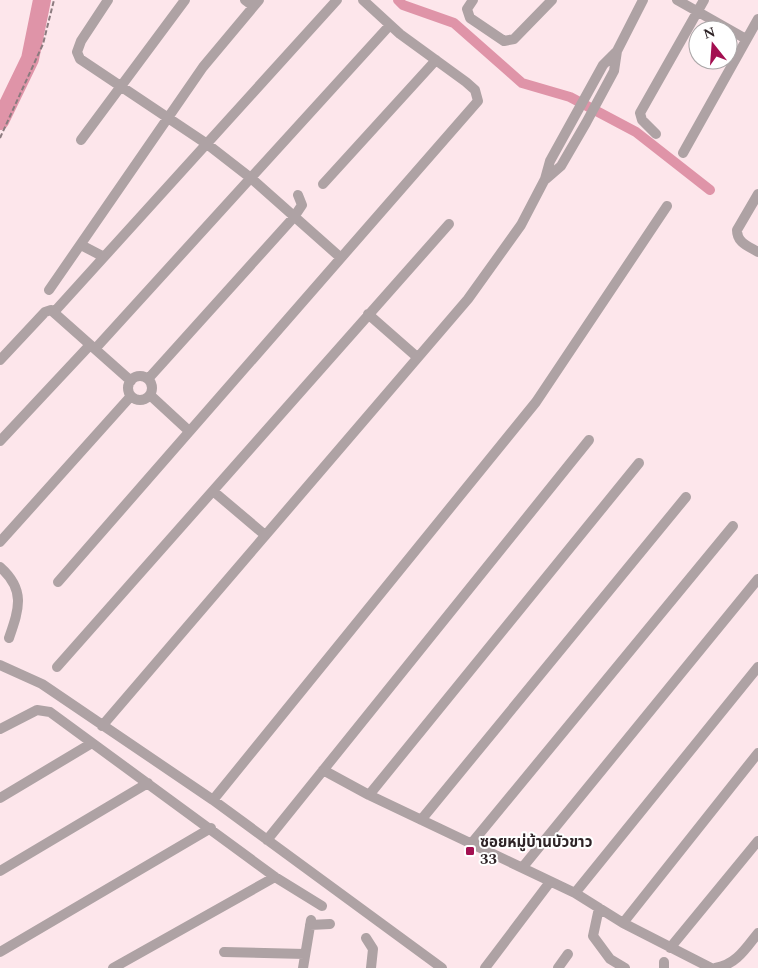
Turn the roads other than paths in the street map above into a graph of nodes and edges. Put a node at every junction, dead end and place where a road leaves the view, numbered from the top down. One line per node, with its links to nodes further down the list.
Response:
1 (108, 0): 17 (street)
2 (185, 0): 17 (street)
3 (336, 0): 21 (street)
4 (363, 0): 13 (street)
5 (474, 0): 6 (street)
6 (552, 0)
7 (643, 0): 15 (street)
8 (677, 0): 11 (street)
9 (704, 0): 11 (street)
10 (252, 2): 18 (street)
11 (697, 12): 14 (street); 19 (street)
12 (758, 19): 14 (street)
13 (390, 25): 16 (street); 23 (street)
14 (746, 39): 22 (street)
15 (617, 51): 24 (street); 24 (street)
16 (436, 60): 25 (street); 34 (street)
17 (121, 86): 18 (street); 20 (street)
18 (168, 117): 21 (street); 31 (street)
19 (656, 134)
20 (81, 140)
21 (207, 144): 23 (street); 33 (street)
22 (683, 154)
23 (252, 179): 29 (street); 38 (street)
24 (545, 180): 39 (street)
25 (323, 184)
26 (758, 194): 32 (street)
27 (298, 195): 29 (street)
28 (667, 206): 69 (street)
29 (294, 217): 34 (street); 41 (street)
30 (449, 224): 37 (street)
31 (81, 245): 33 (street); 35 (street)
32 (758, 252)
33 (104, 257): 36 (street)
34 (341, 258): 45 (street)
35 (49, 290)
36 (55, 311): 38 (street); 40 (street)
37 (368, 314): 39 (street); 49 (street)
38 (92, 347): 42 (street); 47 (street)
39 (417, 357): 52 (street)
40 (0, 360)
41 (148, 379): 42 (street); 43 (street)
42 (131, 381): 44 (street)
43 (150, 395): 44 (street); 45 (street)
44 (131, 396): 53 (street)
45 (189, 431): 56 (street)
46 (589, 440): 65 (street)
47 (0, 441)
48 (639, 463): 67 (street)
49 (213, 491): 52 (street); 59 (street)
50 (686, 497): 70 (street)
51 (733, 526): 74 (street)
52 (265, 535): 61 (street)
53 (0, 542)
54 (0, 567): 57 (street)
55 (758, 579): 75 (street)
56 (58, 582)
57 (9, 638)
58 (0, 665): 61 (street)
59 (57, 667)
60 (758, 667): 79 (street)
61 (102, 726): 69 (street)
62 (0, 729): 63 (street)
63 (92, 743): 66 (street); 68 (street)
64 (758, 753): 82 (street)
65 (323, 770): 67 (street); 72 (street)
66 (148, 783): 71 (street); 76 (street)
67 (369, 795): 70 (street)
68 (0, 798)
69 (213, 800): 72 (street)
70 (421, 820): 74 (street)
71 (211, 828): 77 (street); 87 (street)
72 (267, 840): 94 (street)
73 (758, 841): 86 (street)
74 (471, 844): 75 (street)
75 (522, 868): 78 (street)
76 (0, 872)
77 (275, 877): 80 (street); 91 (street)
78 (550, 882): 79 (street); 95 (street)
79 (575, 893): 81 (street)
80 (322, 906)
81 (599, 908): 82 (street); 97 (street)
82 (623, 923): 86 (street)
83 (330, 924): 89 (street)
84 (758, 933): 99 (street)
85 (366, 938): 93 (street)
86 (670, 948): 98 (street)
87 (0, 952)
88 (224, 952): 89 (street)
89 (305, 954): 92 (street)
90 (568, 954): 96 (street)
91 (113, 968)
92 (303, 968)
93 (371, 968)
94 (442, 968)
95 (485, 968)
96 (558, 968)
97 (625, 968)
98 (711, 968)
99 (715, 968)

